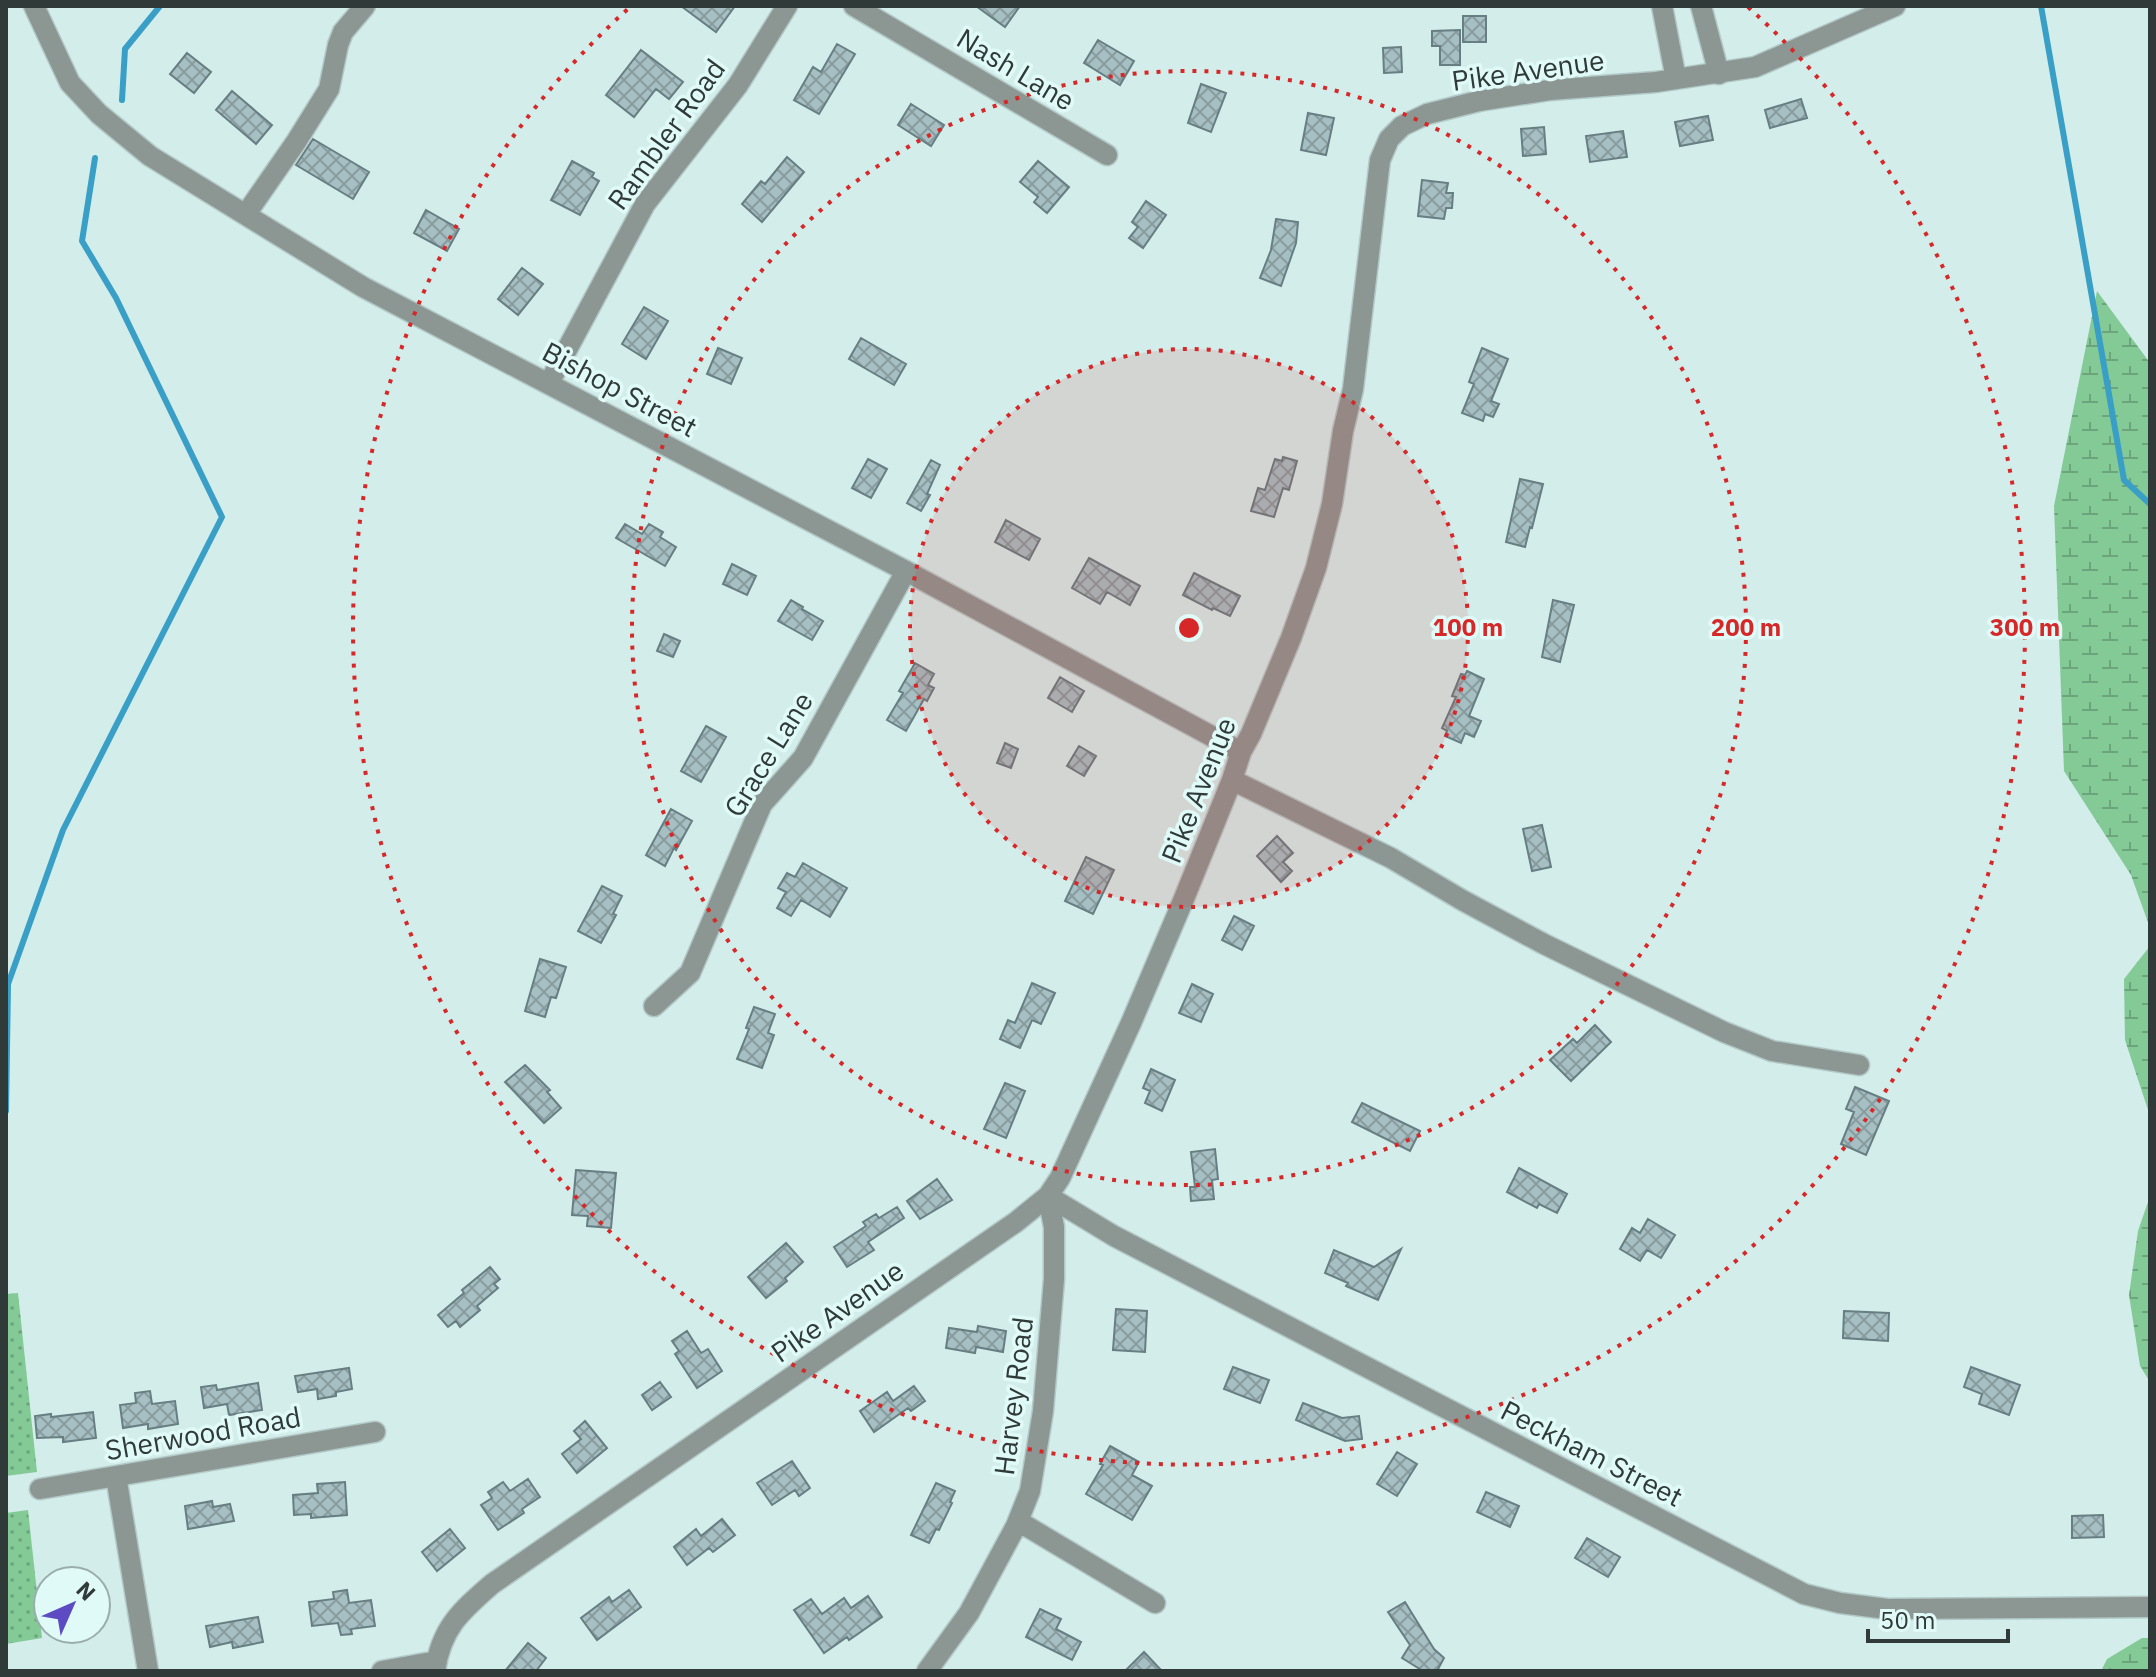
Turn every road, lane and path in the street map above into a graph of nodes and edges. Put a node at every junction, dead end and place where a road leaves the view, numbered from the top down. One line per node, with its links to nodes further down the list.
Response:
1 (34, 6): 11 (street, Bishop Street)
2 (365, 6): 11 (street)
3 (787, 6): 12 (street, Rambler Road)
4 (854, 6): 10 (street, Nash Lane)
5 (1662, 6): 9 (street)
6 (1701, 6): 8 (street)
7 (1895, 6): 8 (street, Pike Avenue)
8 (1719, 74): 9 (street, Pike Avenue)
9 (1676, 79): 14 (street, Pike Avenue)
10 (1107, 155)
11 (246, 214): 12 (street, Bishop Street)
12 (549, 383): 13 (street, Bishop Street)
13 (906, 571): 14 (street, Bishop Street); 16 (street, Grace Lane)
14 (1241, 752): 15 (street, Pike Avenue)
15 (1232, 780): 17 (street); 18 (street, Pike Avenue)
16 (654, 1006)
17 (1859, 1065)
18 (1048, 1196): 22 (street, Harvey Road); 24 (street, Peckham Street); 25 (street, Pike Avenue)
19 (375, 1432): 20 (street, Sherwood Road)
20 (116, 1476): 21 (street, Sherwood Road); 26 (street)
21 (40, 1489)
22 (1018, 1521): 23 (street); 28 (street, Harvey Road)
23 (1155, 1603)
24 (2150, 1607)
25 (436, 1666): 27 (street)
26 (148, 1671)
27 (382, 1671)
28 (927, 1671)

